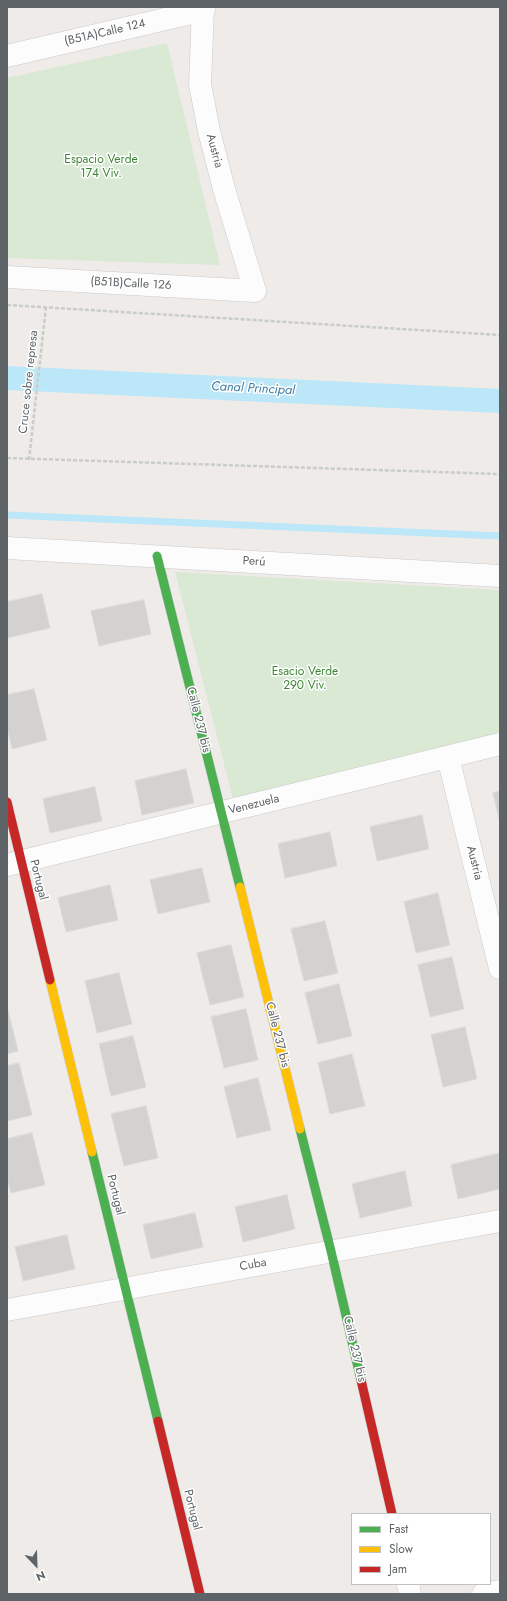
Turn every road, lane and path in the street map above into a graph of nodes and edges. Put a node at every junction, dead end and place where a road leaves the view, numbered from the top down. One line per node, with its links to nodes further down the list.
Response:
1 (203, 8): 2 (street, (B51A)Calle 124); 4 (street, Austria)
2 (7, 56)
3 (7, 277): 4 (street, (B51B)Calle 126)
4 (255, 292)
5 (7, 305): 6 (path)
6 (46, 307): 7 (path); 9 (path, Cruce sobre represa)
7 (500, 335)
8 (7, 458): 9 (path)
9 (29, 460): 10 (path)
10 (500, 474)
11 (7, 548): 12 (street, Perú)
12 (157, 556): 13 (street, Perú); 17 (street, Calle 237 bis)
13 (500, 576)
14 (500, 744): 15 (street, Venezuela)
15 (448, 757): 17 (street, Venezuela); 19 (street, Austria)
16 (7, 802): 18 (street, Portugal)
17 (222, 813): 18 (street, Venezuela); 21 (street, Calle 237 bis)
18 (14, 863): 22 (street, Portugal)
19 (500, 968)
20 (500, 1221): 21 (street, Cuba)
21 (331, 1251): 22 (street, Cuba); 24 (street, Calle 237 bis)
22 (126, 1288): 23 (street, Cuba); 26 (street, Portugal)
23 (7, 1310)
24 (392, 1513)
25 (500, 1591): 27 (street)
26 (200, 1594)
27 (483, 1594)

